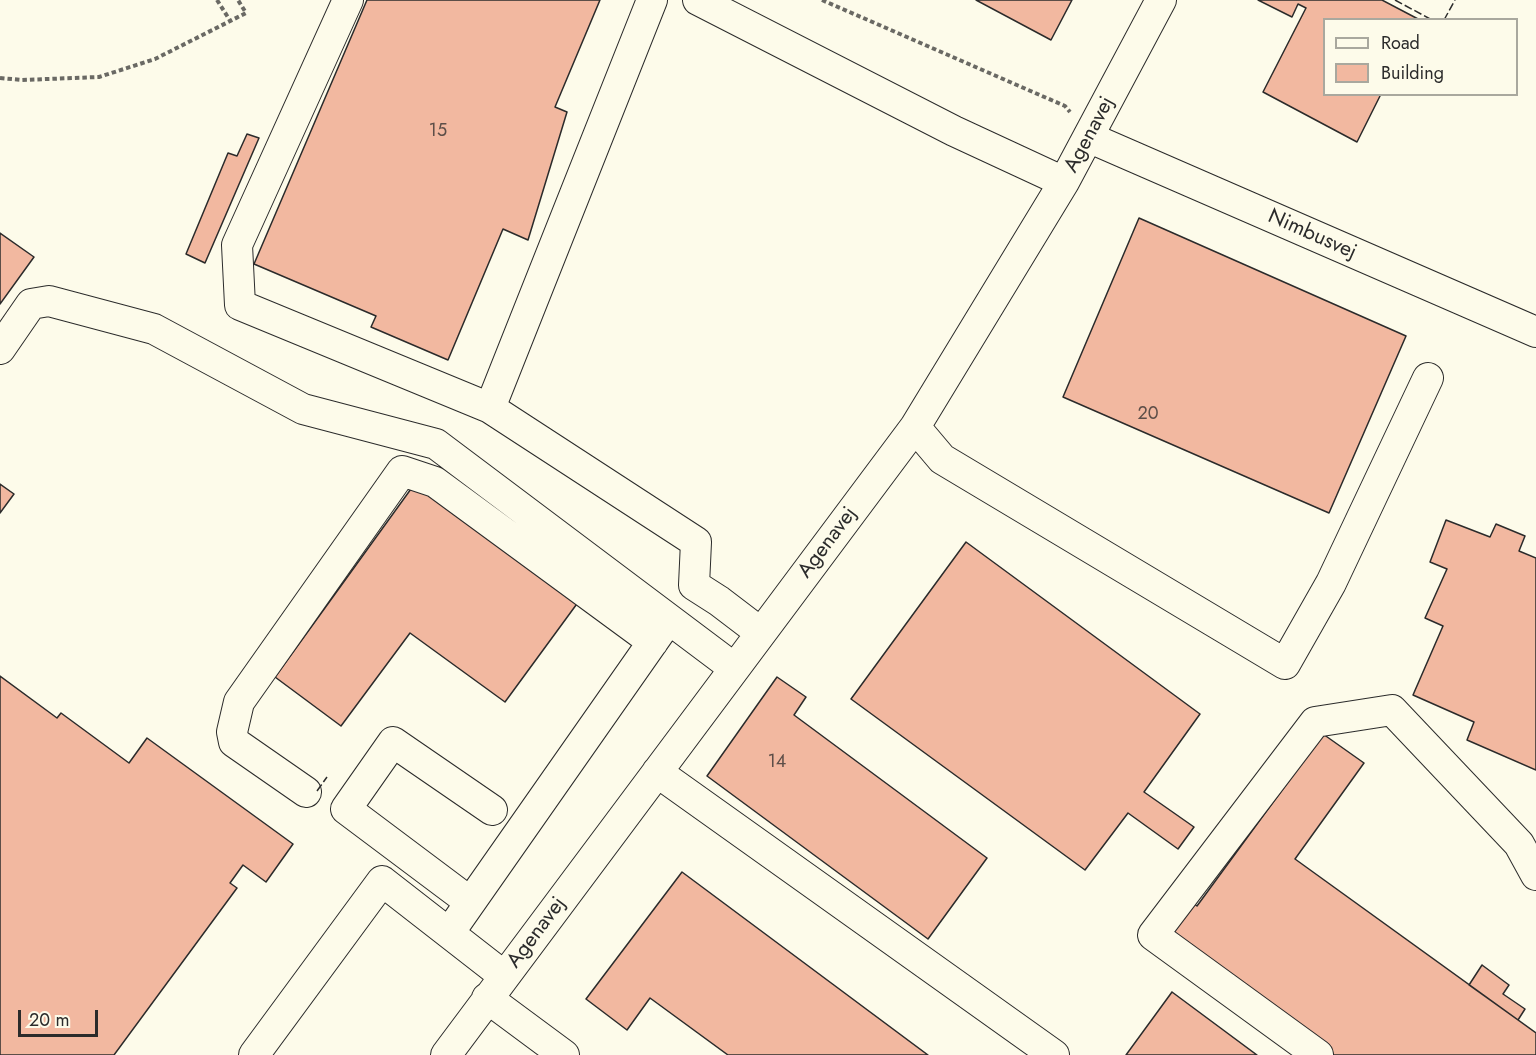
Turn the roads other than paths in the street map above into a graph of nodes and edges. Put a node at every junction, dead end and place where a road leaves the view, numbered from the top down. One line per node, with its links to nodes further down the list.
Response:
1 (348, 0): 10 (street)
2 (652, 0): 10 (street)
3 (698, 0): 6 (street)
4 (1161, 0): 5 (street, Agenavej)
5 (1088, 137): 6 (street, Agenavej); 7 (street, Nimbusvej)
6 (1064, 182): 11 (street, Agenavej)
7 (1536, 333)
8 (0, 349): 12 (street)
9 (1428, 378): 11 (street)
10 (490, 408): 13 (street)
11 (915, 427): 13 (street, Agenavej)
12 (661, 630): 14 (street); 16 (street); 19 (street)
13 (761, 633): 14 (street, Agenavej)
14 (734, 668): 15 (street, Agenavej)
15 (657, 772): 21 (street, Agenavej); 25 (street)
16 (306, 792)
17 (492, 810): 19 (street)
18 (1536, 875): 26 (street)
19 (470, 902): 20 (street)
20 (449, 933): 21 (street); 22 (street)
21 (496, 987): 23 (street, Agenavej); 24 (street)
22 (254, 1055)
23 (446, 1055)
24 (564, 1055)
25 (1054, 1055)
26 (1318, 1055)

